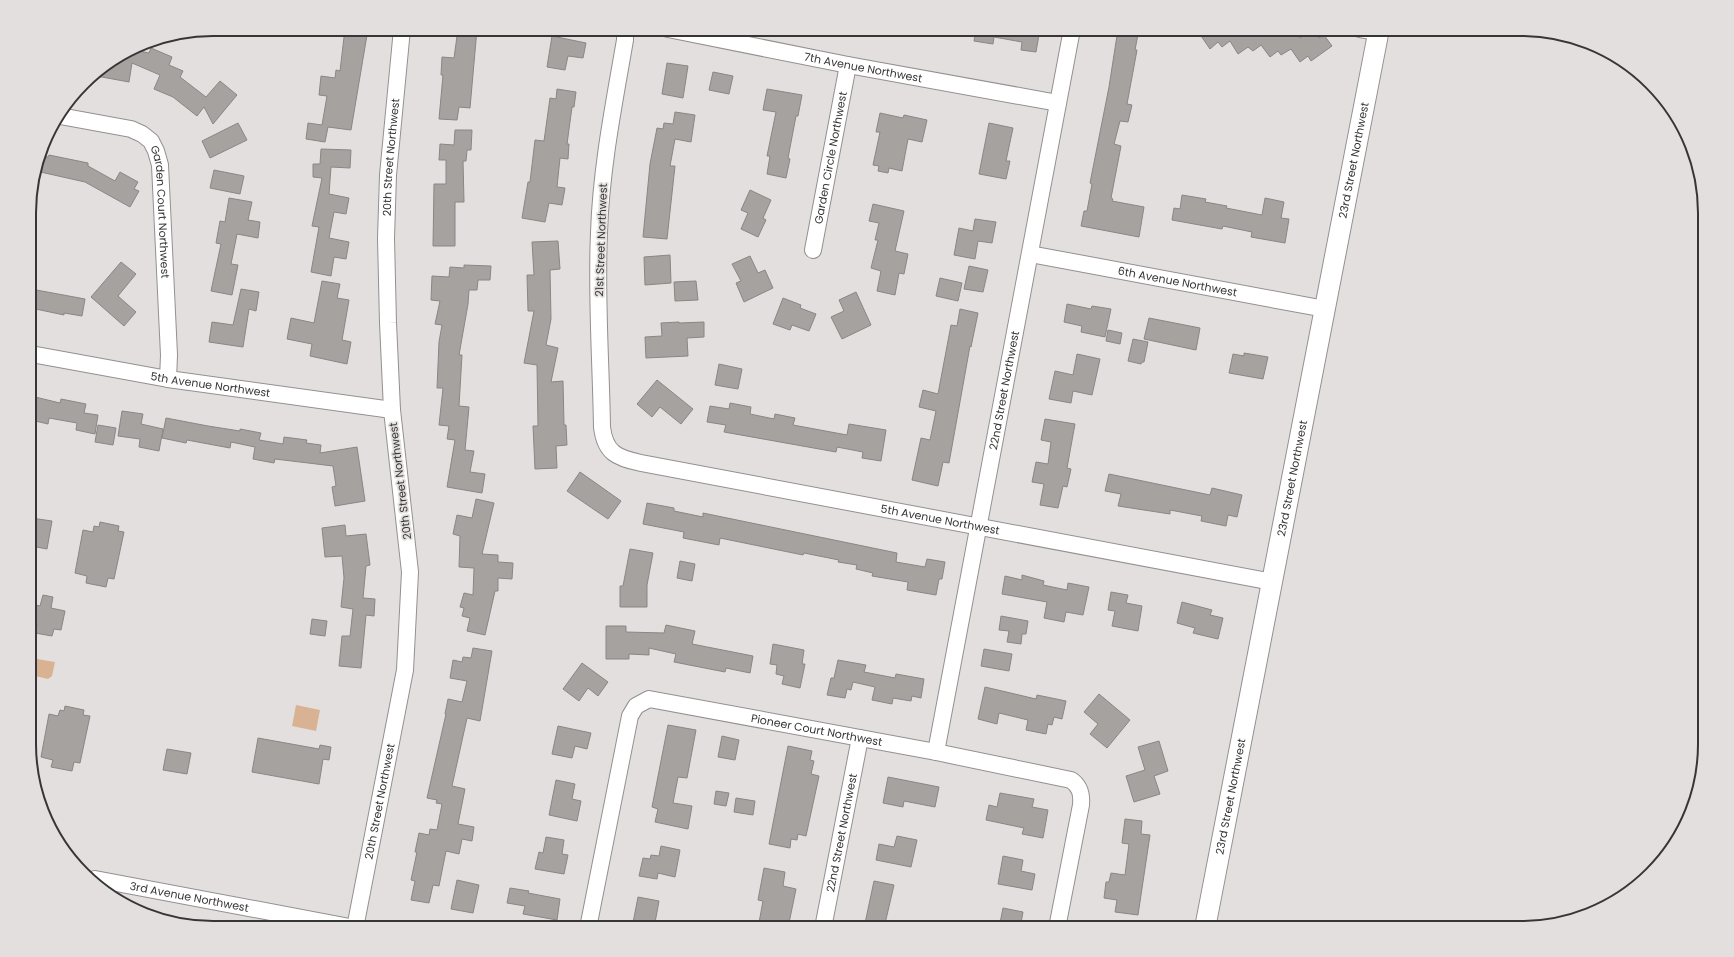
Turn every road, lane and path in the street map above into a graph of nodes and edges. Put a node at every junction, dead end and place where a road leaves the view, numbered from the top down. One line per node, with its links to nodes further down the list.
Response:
1 (401, 36): 14 (street, 20th Street Northwest)
2 (625, 36): 15 (street, 21st Street Northwest)
3 (703, 36): 6 (street, 7th Avenue Northwest)
4 (1071, 36): 7 (street, 22nd Street Northwest)
5 (1371, 36): 11 (street, 23rd Street Northwest)
6 (848, 65): 7 (street, 7th Avenue Northwest); 9 (street, Garden Circle Northwest)
7 (1058, 103): 10 (street, 22nd Street Northwest)
8 (65, 117): 13 (street, Garden Court Northwest)
9 (813, 250)
10 (1030, 254): 11 (street, 6th Avenue Northwest); 16 (street, 22nd Street Northwest)
11 (1325, 310): 17 (street, 23rd Street Northwest)
12 (36, 355): 13 (street, 5th Avenue Northwest)
13 (168, 379): 14 (street, 5th Avenue Northwest)
14 (392, 410): 22 (street, 20th Street Northwest)
15 (611, 451): 16 (street, 5th Avenue Northwest)
16 (979, 527): 17 (street, 5th Avenue Northwest); 19 (street, 22nd Street Northwest)
17 (1272, 582): 26 (street, 23rd Street Northwest)
18 (860, 738): 19 (street, Pioneer Court Northwest); 23 (street, Pioneer Court Northwest); 24 (street, 22nd Street Northwest)
19 (936, 752): 25 (street, Pioneer Court Northwest)
20 (100, 880): 21 (street, 3rd Avenue Northwest)
21 (318, 921)
22 (356, 921)
23 (589, 921)
24 (824, 921)
25 (1058, 921)
26 (1206, 921)

